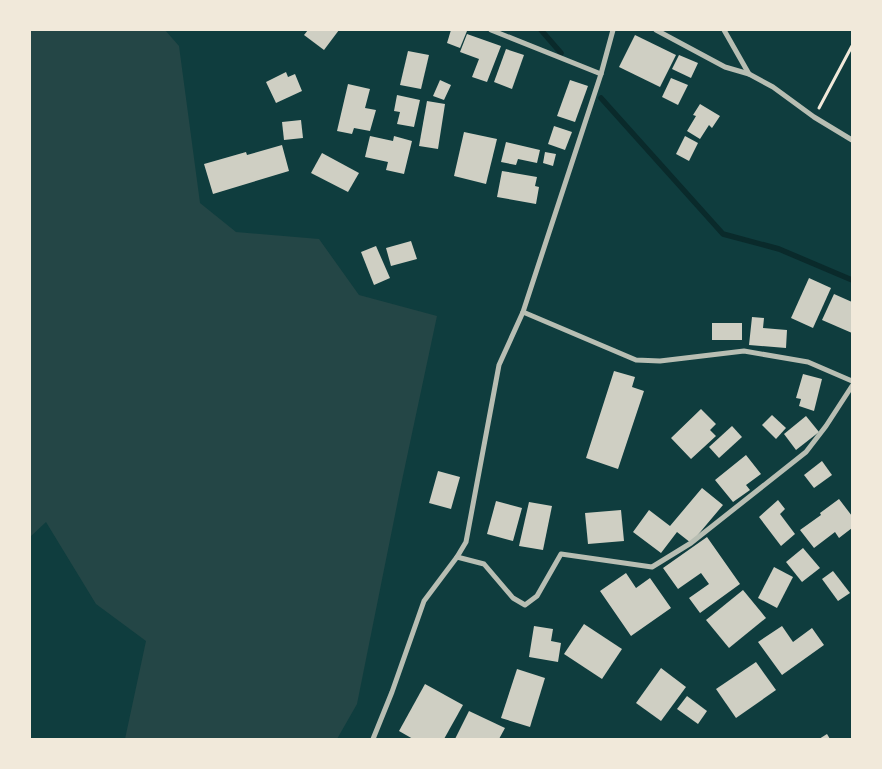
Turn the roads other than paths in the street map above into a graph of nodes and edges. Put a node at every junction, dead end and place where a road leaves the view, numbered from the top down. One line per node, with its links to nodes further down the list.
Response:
1 (491, 30): 5 (street)
2 (613, 30): 5 (street)
3 (656, 30): 6 (street)
4 (724, 30): 6 (street)
5 (601, 74): 8 (street)
6 (749, 74): 7 (street)
7 (852, 140)
8 (522, 312): 9 (street); 11 (street)
9 (852, 381)
10 (852, 386): 11 (street)
11 (457, 557): 12 (street)
12 (374, 739)

